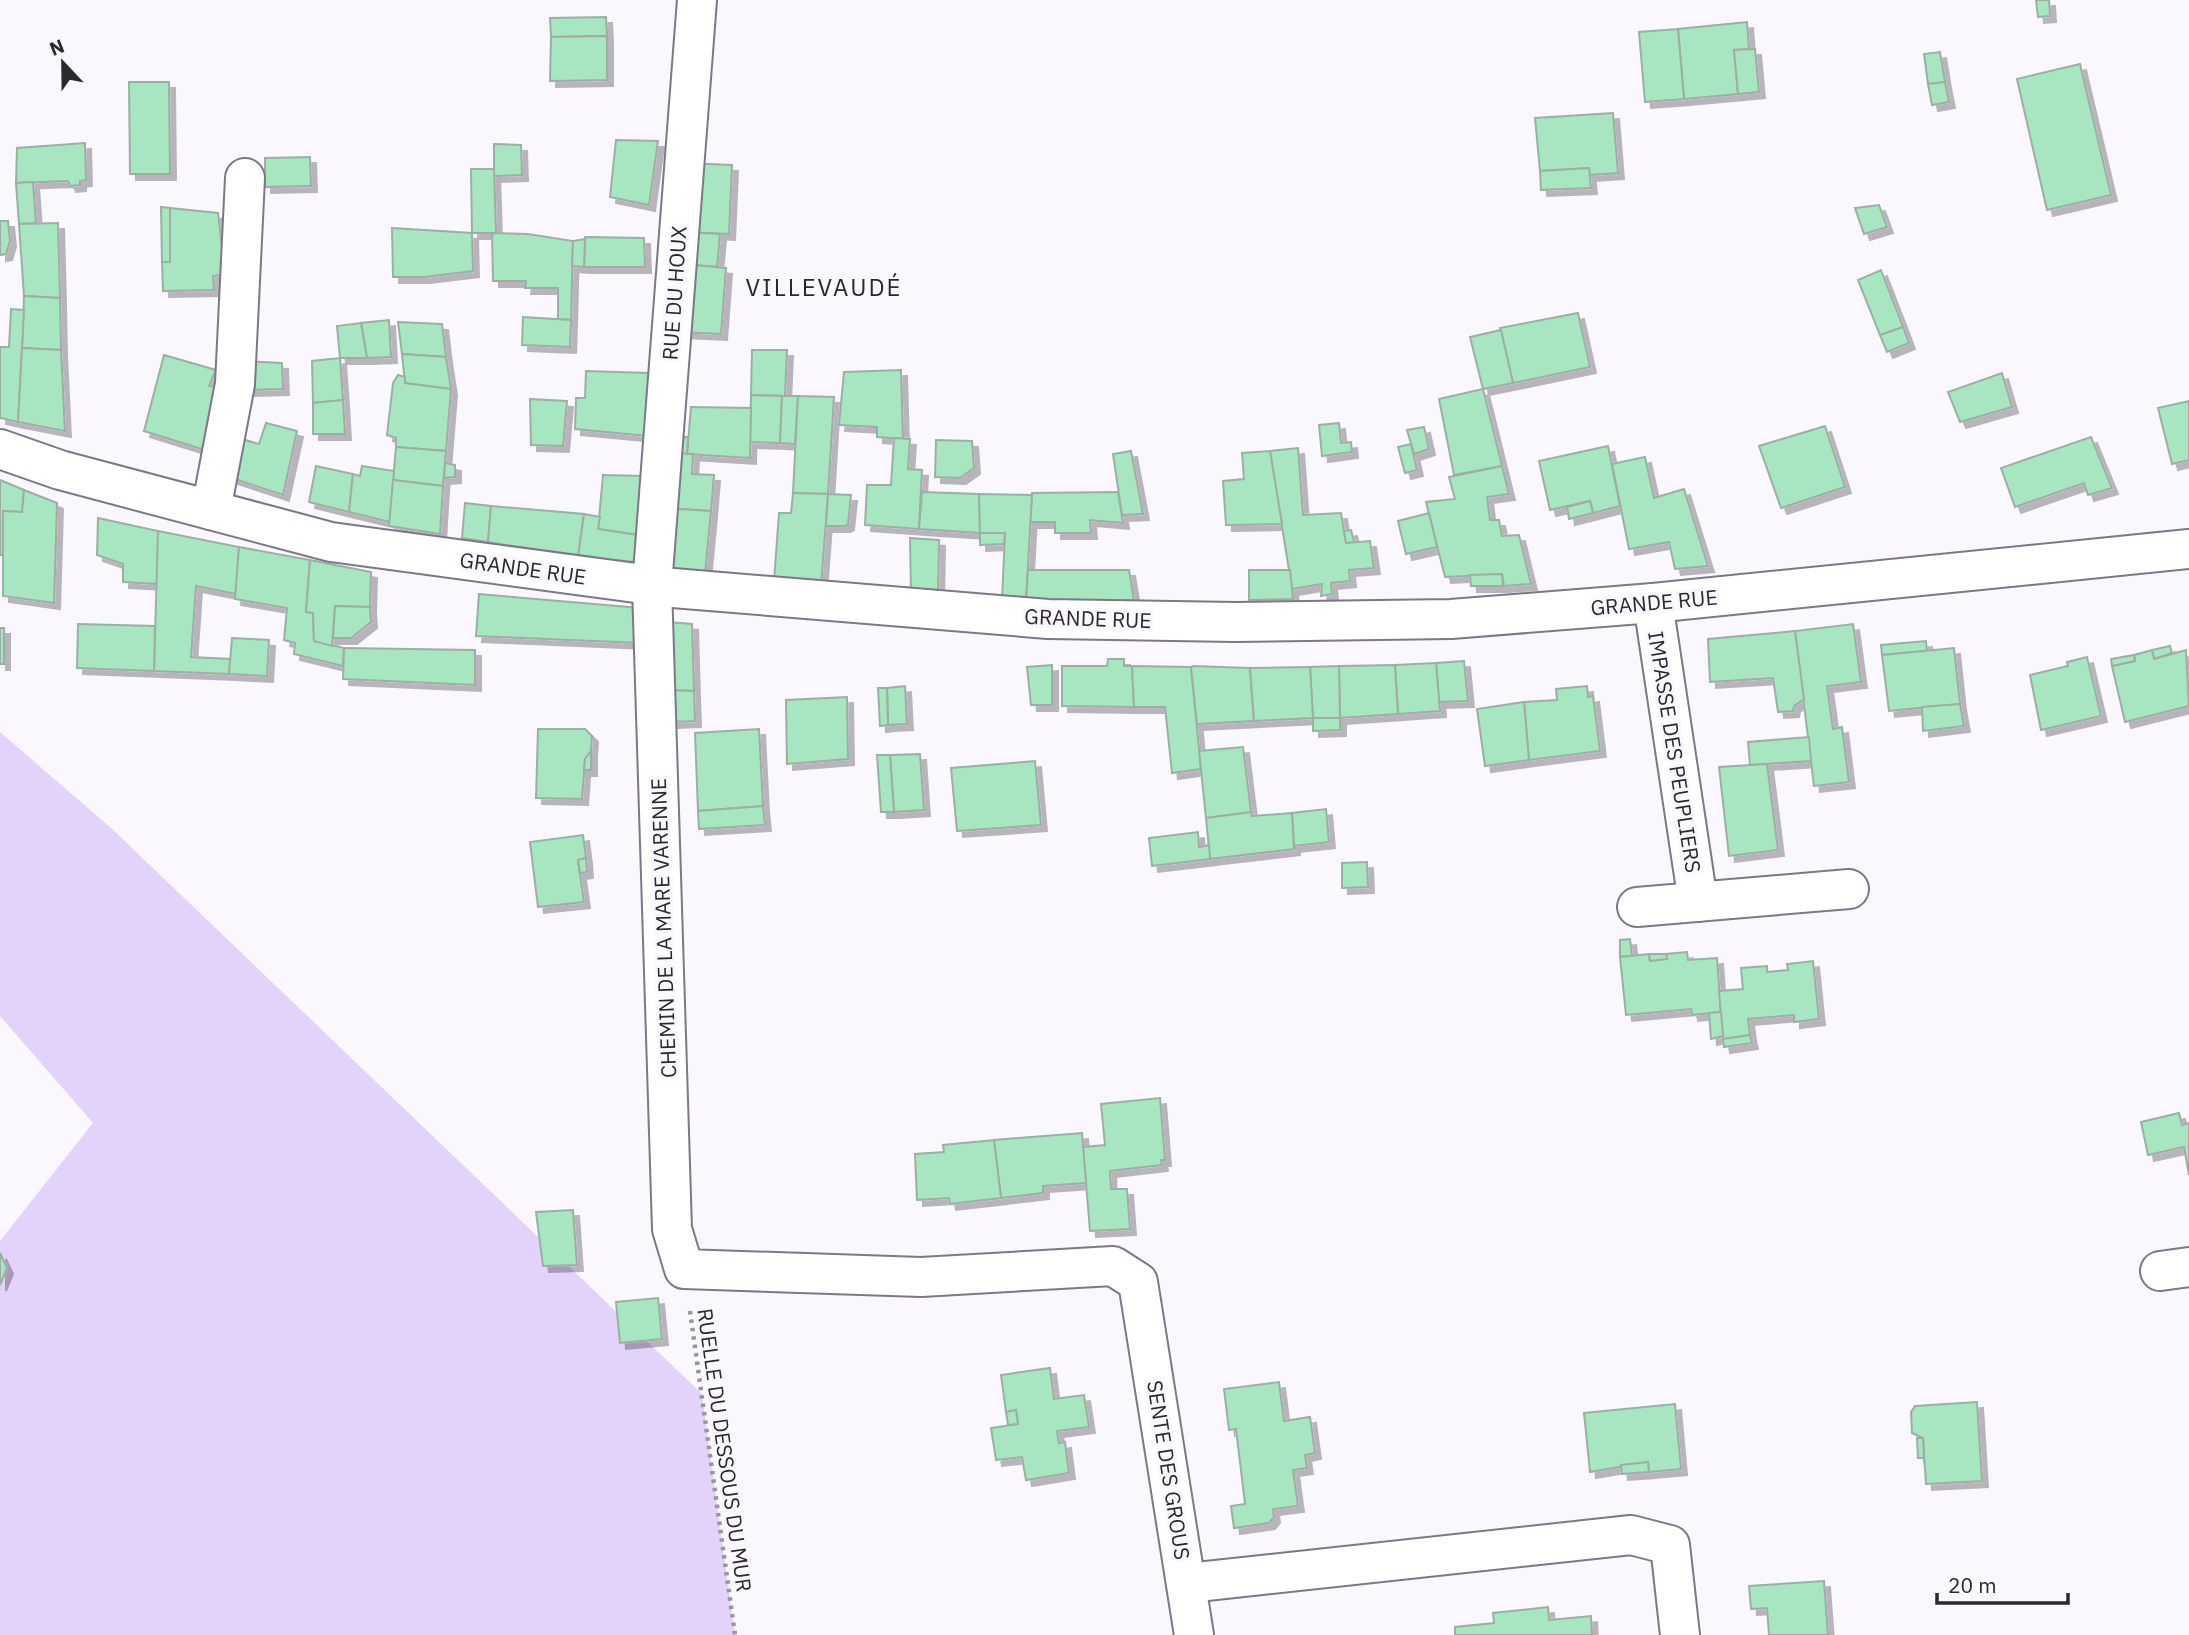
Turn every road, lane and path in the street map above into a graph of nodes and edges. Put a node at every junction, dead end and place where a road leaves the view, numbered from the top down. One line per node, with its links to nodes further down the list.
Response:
1 (697, 0): 6 (street, RUE DU HOUX)
2 (244, 178): 4 (street)
3 (0, 449): 4 (street, GRANDE RUE)
4 (211, 510): 6 (street, GRANDE RUE)
5 (2189, 549): 7 (street, GRANDE RUE)
6 (652, 586): 7 (street, GRANDE RUE); 11 (street, CHEMIN DE LA MARE VARENNE)
7 (1653, 603): 9 (street, IMPASSE DES PEUPLIERS)
8 (1849, 889): 9 (street, IMPASSE DES PEUPLIERS)
9 (1698, 902): 10 (street, IMPASSE DES PEUPLIERS)
10 (1637, 907)
11 (684, 1269): 12 (street, SENTE DES GROUS); 13 (path, RUELLE DU DESSOUS DU MUR)
12 (1188, 1583): 14 (street); 15 (street, SENTE DES GROUS)
13 (735, 1635)
14 (1194, 1635)
15 (1680, 1635)

